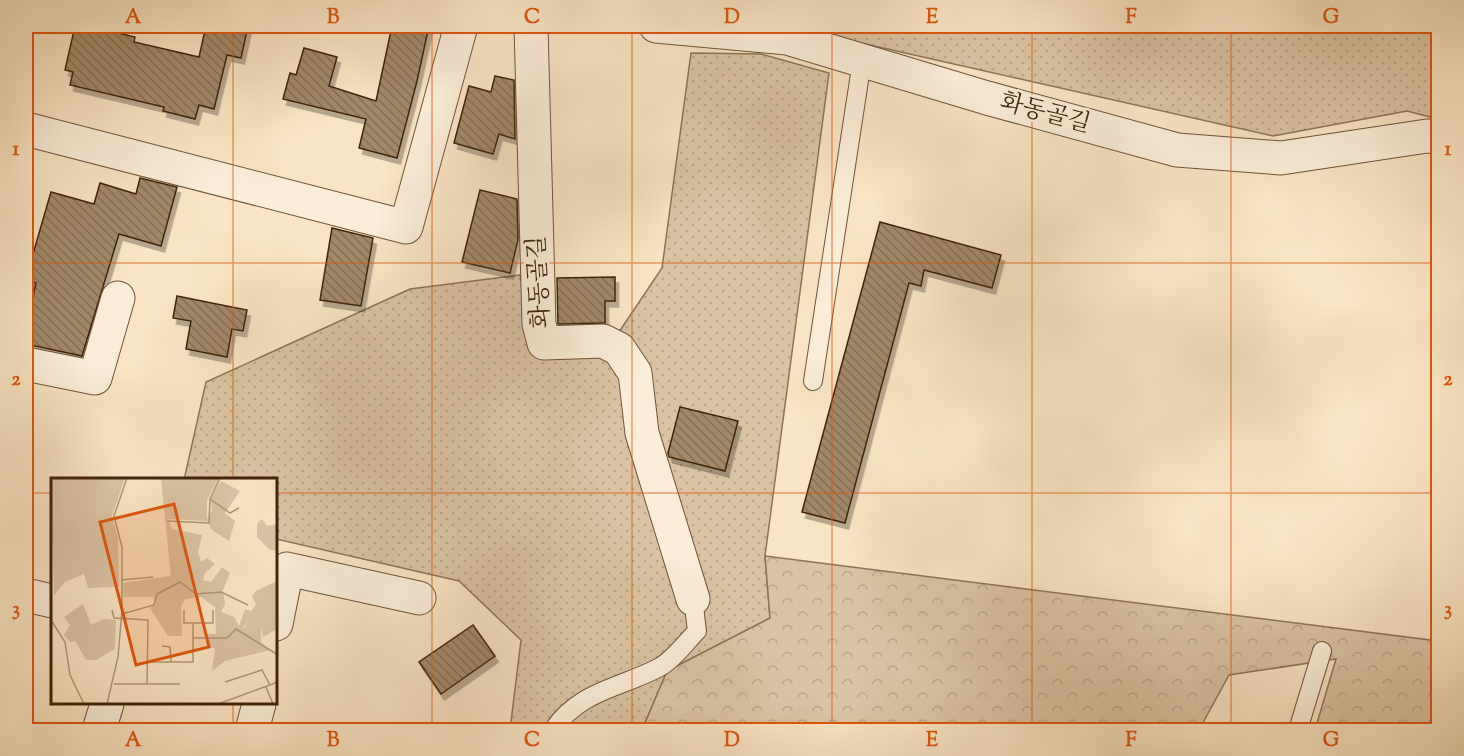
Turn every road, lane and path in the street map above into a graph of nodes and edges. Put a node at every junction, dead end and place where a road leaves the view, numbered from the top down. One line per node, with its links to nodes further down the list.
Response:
1 (461, 26): 6 (street)
2 (531, 26): 13 (street, 화동골길)
3 (656, 26): 4 (street, 화동골길)
4 (819, 35): 5 (street, 화동골길)
5 (862, 61): 7 (street, 화동골길); 10 (lane)
6 (26, 129)
7 (1438, 138)
8 (118, 298): 9 (street)
9 (26, 364)
10 (813, 381)
11 (26, 595): 14 (street)
12 (419, 598): 15 (street)
13 (693, 599): 21 (lane)
14 (51, 602)
15 (278, 614)
16 (1322, 651): 22 (lane)
17 (106, 705): 19 (street)
18 (259, 705): 20 (street)
19 (99, 730)
20 (252, 730)
21 (553, 730)
22 (1298, 730)

